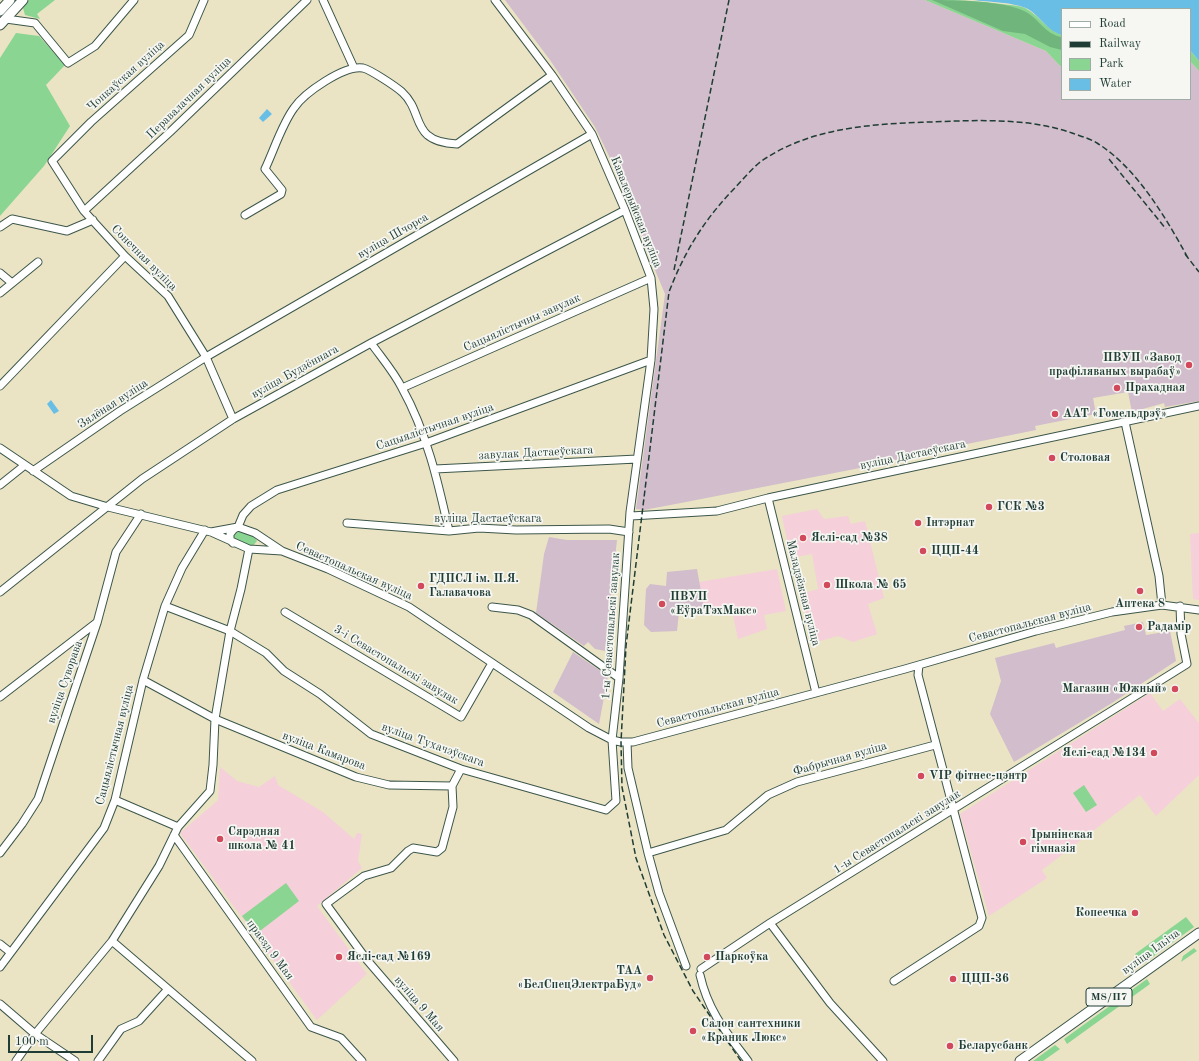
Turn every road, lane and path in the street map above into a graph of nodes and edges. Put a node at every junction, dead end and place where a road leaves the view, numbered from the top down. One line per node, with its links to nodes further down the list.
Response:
1 (10, 0): 8 (main road)
2 (23, 0): 9 (main road)
3 (134, 0): 9 (street)
4 (204, 0): 13 (street, Чонкаўская вуліца)
5 (307, 0): 15 (street, Перавалачная вуліца)
6 (324, 0): 10 (street)
7 (495, 0): 11 (street, Кавалерыйская вуліца)
8 (0, 11)
9 (3, 22)
10 (354, 68): 11 (street); 16 (street)
11 (552, 75): 12 (street, Кавалерыйская вуліца)
12 (592, 134): 14 (street, Кавалерыйская вуліца); 26 (street, вуліца Шчорса)
13 (52, 161): 15 (street, Сонечная вуліца)
14 (625, 210): 22 (street, Кавалерыйская вуліца); 25 (street, вуліца Будзённага)
15 (84, 211): 17 (street, Сонечная вуліца)
16 (245, 215)
17 (93, 220): 18 (street); 19 (street, Сонечная вуліца)
18 (0, 227)
19 (125, 256): 26 (street, Сонечная вуліца); 28 (street)
20 (38, 262): 23 (street)
21 (0, 273): 23 (street)
22 (651, 278): 27 (street, Кавалерыйская вуліца); 29 (street, Сацыялістычны завулак)
23 (12, 283): 24 (street)
24 (0, 293)
25 (371, 343): 29 (street); 31 (street, вуліца Будзённага)
26 (206, 358): 31 (street, Сонечная вуліца); 38 (street, Зялёная вуліца)
27 (651, 360): 33 (street, Сацыялістычная вуліца); 35 (street, Кавалерыйская вуліца)
28 (0, 386)
29 (402, 388): 33 (street)
30 (1199, 406): 32 (street, вуліца Дастаеўскага)
31 (233, 419): 41 (street, вуліца Будзённага)
32 (1125, 422): 40 (street, вуліца Дастаеўскага); 54 (street)
33 (426, 443): 37 (street); 45 (street, Сацыялістычная вуліца)
34 (0, 448): 36 (street, Севастопальская вуліца)
35 (637, 459): 37 (street, завулак Дастаеўскага); 43 (street, Кавалерыйская вуліца)
36 (25, 465): 38 (street, Севастопальская вуліца); 39 (street)
37 (435, 469): 47 (street)
38 (33, 471): 41 (street, Севастопальская вуліца)
39 (0, 485)
40 (768, 498): 43 (street, вуліца Дастаеўскага); 66 (street, Маладзёжная вуліца)
41 (108, 507): 42 (street, Севастопальская вуліца); 53 (street, вуліца Будзённага)
42 (141, 514): 46 (street, Севастопальская вуліца); 60 (street, вуліца Суворава)
43 (631, 514): 48 (street, 1-ы Севастопальскі завулак)
44 (347, 523): 47 (street, вуліца Дастаеўскага)
45 (238, 527): 46 (street, Севастопальская вуліца); 49 (street, Севастопальская вуліца); 50 (street, Сацыялістычная вуліца)
46 (208, 531): 50 (street, Севастопальская вуліца); 55 (street, Сацыялістычная вуліца)
47 (449, 531): 48 (street, вуліца Дастаеўскага)
48 (629, 532): 64 (street, 1-ы Севастопальскі завулак)
49 (255, 533): 51 (street); 52 (street, Севастопальская вуліца)
50 (233, 543): 51 (street, Севастопальская вуліца)
51 (251, 549): 52 (street, Севастопальская вуліца); 61 (street)
52 (282, 551): 62 (street, Севастопальская вуліца)
53 (0, 592)
54 (1162, 605): 56 (street, Севастопальская вуліца); 63 (street, Севастопальская вуліца)
55 (165, 606): 61 (street, вуліца Тухачэўскага); 65 (street, Сацыялістычная вуліца)
56 (1180, 606): 58 (street, Севастопальская вуліца); 75 (street, 1-ы Севастопальскі завулак)
57 (492, 607): 64 (street)
58 (1199, 610)
59 (285, 612): 62 (street, 3-і Севастопальскі завулак)
60 (97, 623): 67 (street); 78 (street, вуліца Суворава)
61 (230, 631): 68 (street); 72 (street, вуліца Тухачэўскага)
62 (492, 663): 69 (street, Севастопальская вуліца)
63 (919, 665): 66 (street, Севастопальская вуліца); 71 (street)
64 (619, 678): 69 (street, 1-ы Севастопальскі завулак)
65 (143, 680): 68 (street, вуліца Камарова); 74 (street, Сацыялістычная вуліца)
66 (816, 693): 70 (street, Севастопальская вуліца)
67 (0, 697)
68 (215, 719): 73 (street, вуліца Камарова); 76 (street)
69 (612, 740): 70 (street, Севастопальская вуліца); 72 (street, вуліца Тухачэўскага)
70 (627, 742): 79 (street)
71 (935, 745): 75 (street); 79 (street, Фабрычная вуліца)
72 (461, 769): 73 (street)
73 (452, 786): 97 (street, вуліца 9 Мая)
74 (114, 800): 76 (street); 84 (street, Сацыялістычная вуліца)
75 (953, 811): 80 (street, 1-ы Севастопальскі завулак); 87 (street)
76 (178, 827): 77 (street)
77 (174, 835): 82 (street); 96 (street, праезд 9 Мая)
78 (0, 852)
79 (648, 853): 85 (street)
80 (770, 923): 98 (street, 1-ы Севастопальскі завулак); 99 (street)
81 (1199, 933): 91 (main road, вуліца Ільіча / М8/П7)
82 (112, 940): 88 (street); 90 (street)
83 (0, 944): 84 (street)
84 (10, 952): 86 (street, Сацыялістычная вуліца)
85 (686, 966)
86 (0, 967)
87 (894, 981)
88 (168, 989): 94 (street); 95 (street)
89 (0, 1004): 90 (street)
90 (35, 1034): 92 (street); 93 (street)
91 (1024, 1060)
92 (16, 1061)
93 (75, 1061)
94 (98, 1061)
95 (252, 1061)
96 (362, 1061)
97 (454, 1061)
98 (748, 1061)
99 (883, 1061)

